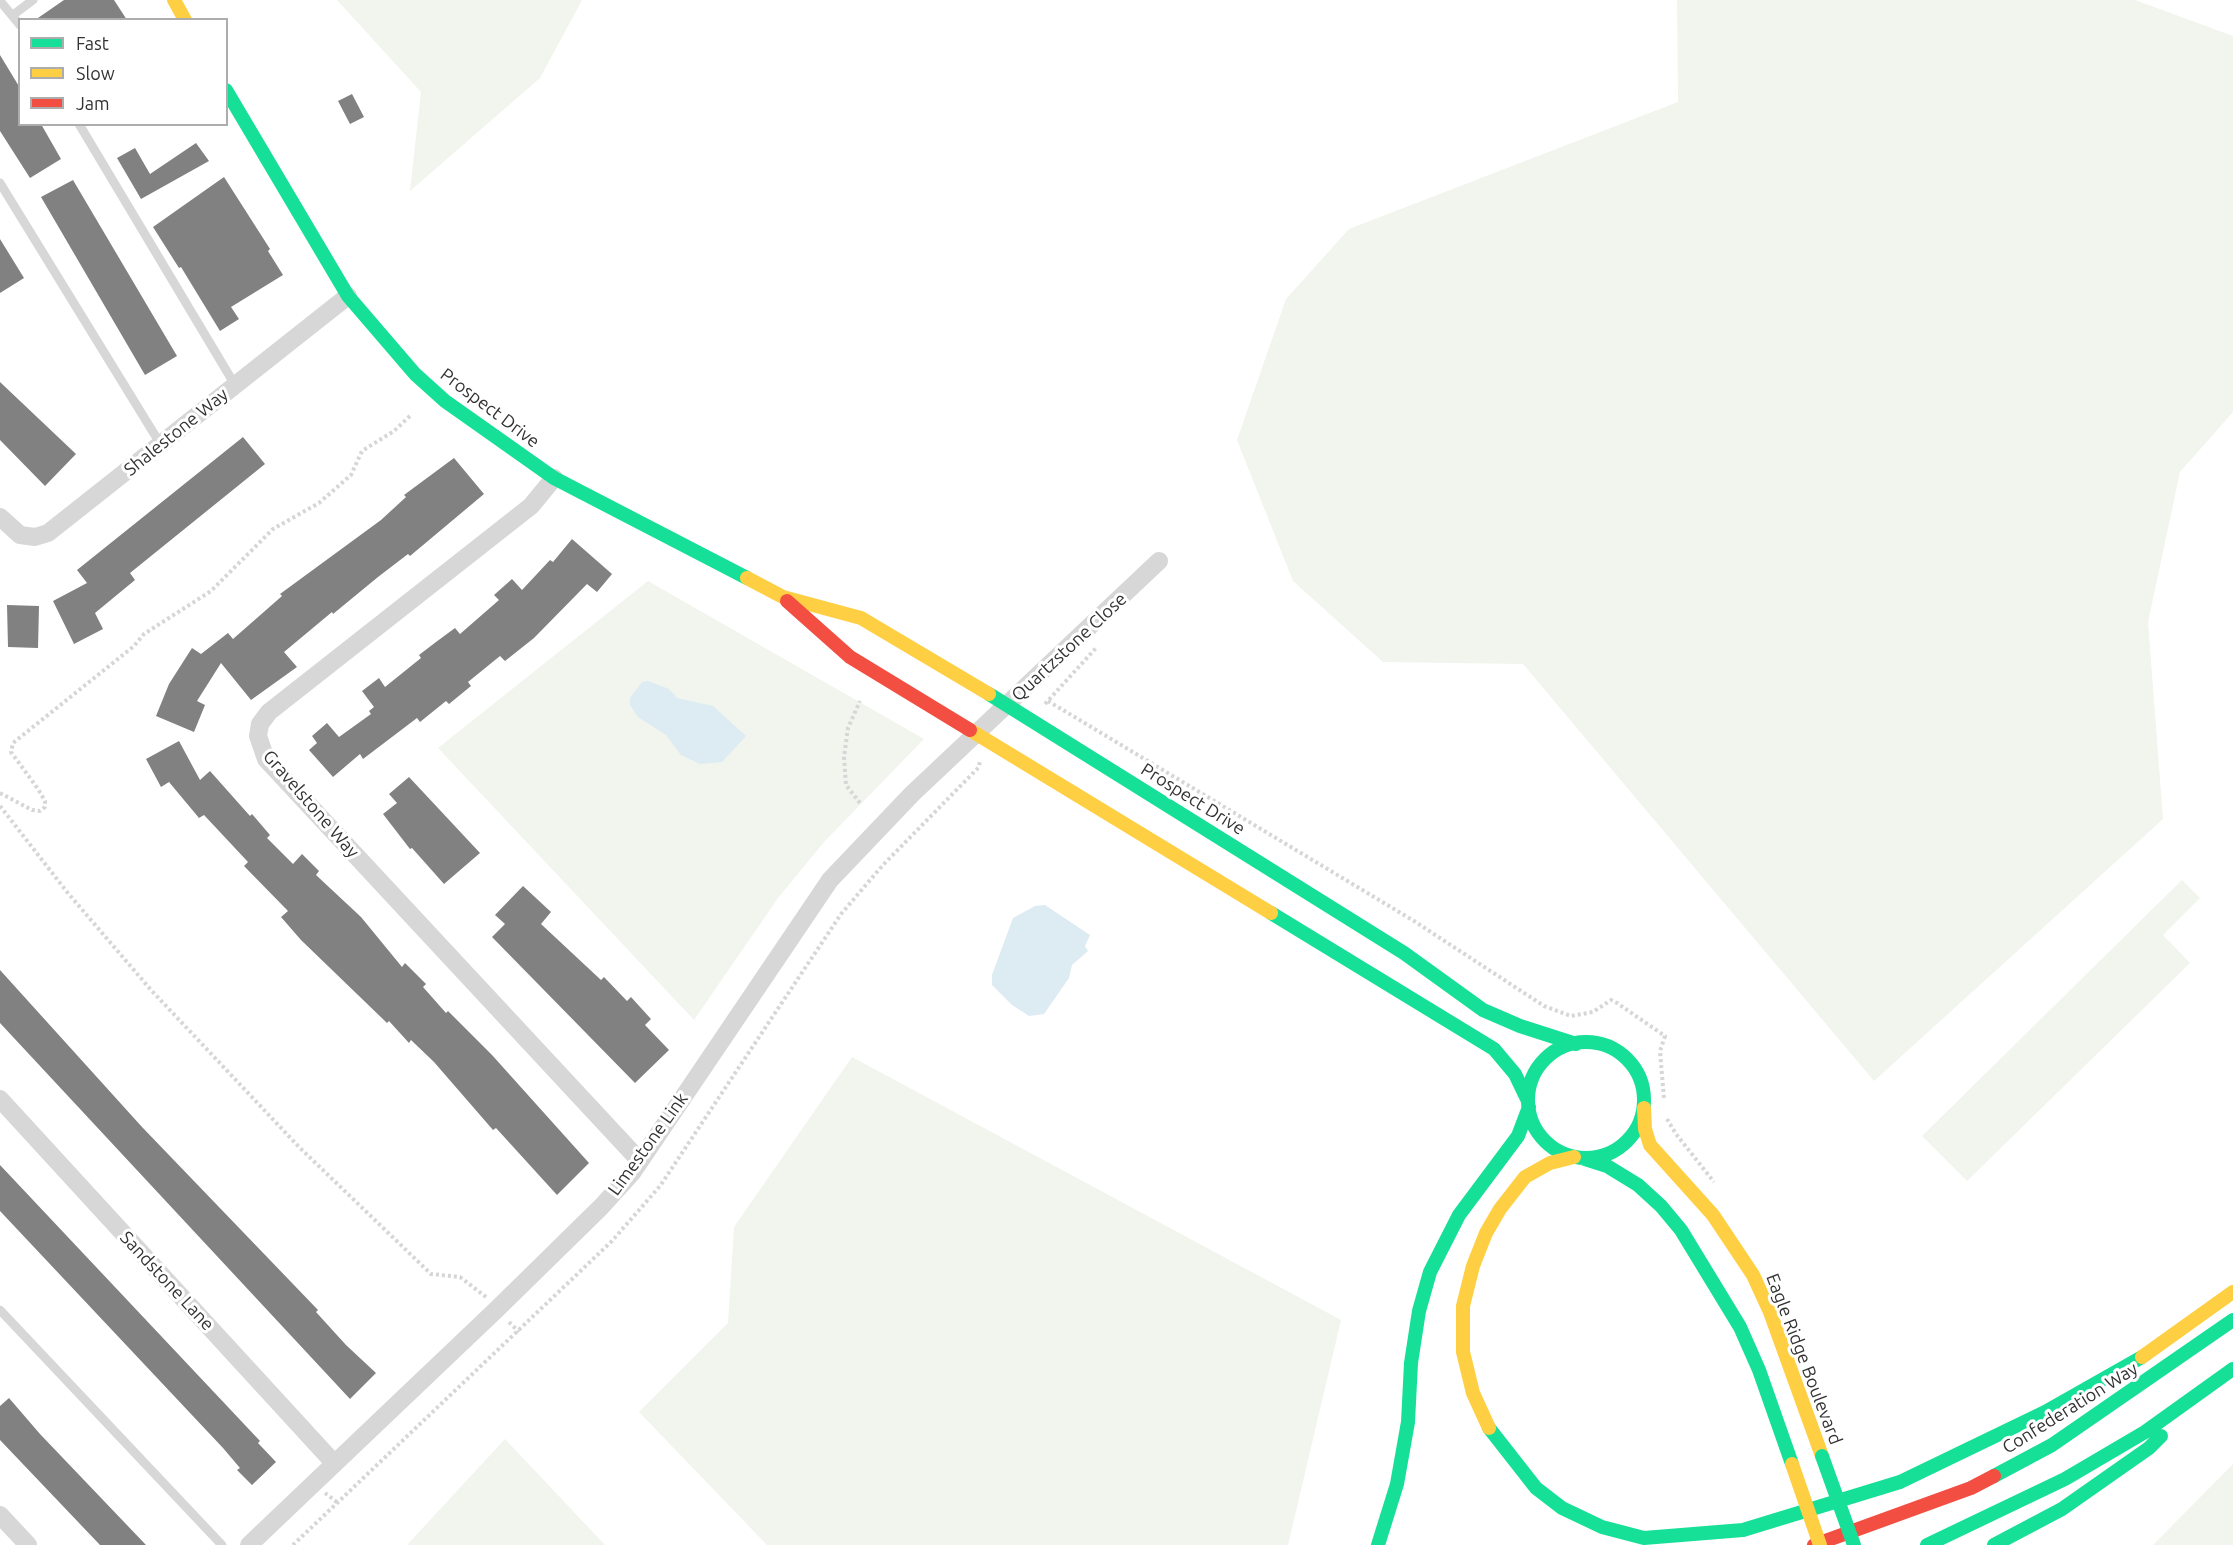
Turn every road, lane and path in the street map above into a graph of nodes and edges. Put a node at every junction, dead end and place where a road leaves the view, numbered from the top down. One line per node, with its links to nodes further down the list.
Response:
1 (33, 0): 4 (lane)
2 (174, 0): 5 (street)
3 (0, 1): 4 (lane)
4 (13, 15): 6 (lane)
5 (184, 18)
6 (18, 22)
7 (228, 93): 10 (street, Prospect Drive)
8 (80, 126): 11 (lane)
9 (0, 183): 13 (lane)
10 (348, 296): 11 (street, Shalestone Way); 14 (street, Prospect Drive)
11 (234, 385): 13 (street, Shalestone Way)
12 (411, 415): 22 (path)
13 (161, 445): 15 (street, Shalestone Way)
14 (554, 478): 17 (street, Prospect Drive); 31 (street, Gravelstone Way)
15 (0, 516)
16 (1159, 561): 20 (street, Quartzstone Close)
17 (783, 597): 20 (street, Prospect Drive); 21 (street, Prospect Drive)
18 (1102, 641): 25 (path)
19 (860, 701): 23 (path)
20 (1007, 706): 21 (street, Quartzstone Close); 26 (street, Prospect Drive)
21 (977, 733): 28 (street, Prospect Drive); 31 (street, Limestone Link)
22 (0, 793)
23 (860, 803)
24 (0, 806): 33 (path)
25 (1661, 1034)
26 (1576, 1044): 28 (street); 29 (street)
27 (0, 1099): 38 (street, Sandstone Lane)
28 (1528, 1104): 30 (street); 43 (street)
29 (1644, 1108): 30 (street); 46 (street, Eagle Ridge Boulevard, bridge)
30 (1578, 1158): 32 (street); 45 (street, bridge)
31 (640, 1161): 33 (street, Limestone Link)
32 (2233, 1292)
33 (497, 1309): 36 (path); 38 (street, Limestone Link)
34 (0, 1310): 41 (lane)
35 (2233, 1320): 44 (street, Confederation Way)
36 (519, 1332)
37 (2230, 1372): 47 (street); 48 (street)
38 (334, 1463): 42 (street, Limestone Link)
39 (0, 1515): 40 (street)
40 (28, 1545)
41 (222, 1545)
42 (249, 1545)
43 (1378, 1545)
44 (1814, 1545)
45 (1820, 1545)
46 (1854, 1545)
47 (1927, 1545)
48 (1994, 1545)

